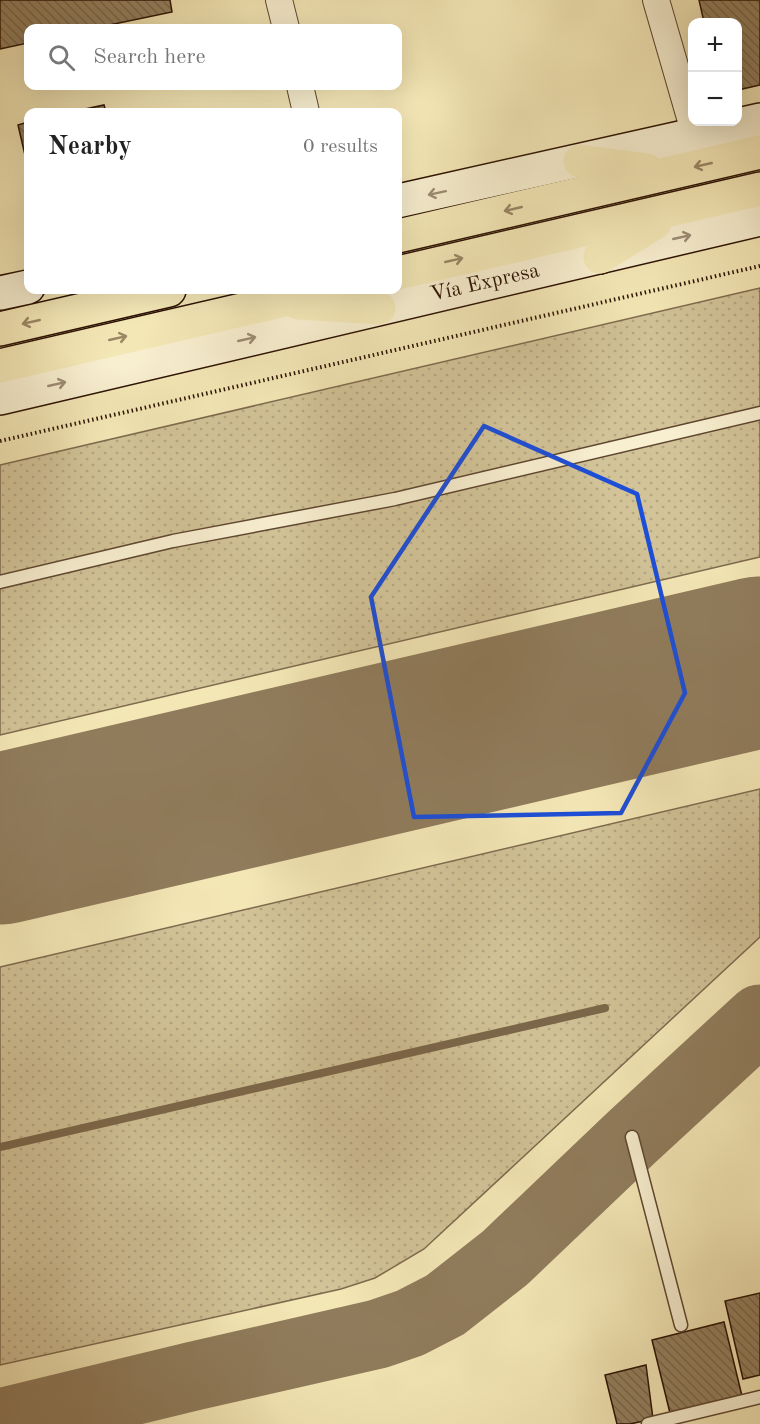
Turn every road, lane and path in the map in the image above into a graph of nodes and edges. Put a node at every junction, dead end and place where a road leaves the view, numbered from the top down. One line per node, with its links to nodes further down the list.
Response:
1 (279, 0): 3 (street)
2 (656, 0): 7 (street)
3 (285, 24)
4 (301, 90): 5 (street)
5 (305, 108)
6 (760, 120): 7 (main road)
7 (695, 135): 9 (main road)
8 (760, 152): 10 (main road, one-way to 10)
9 (580, 161): 10 (main road); 12 (main road, one-way to 12)
10 (669, 173): 15 (main road, one-way to 15)
11 (760, 189): 13 (main road, Vía Expresa)
12 (402, 200)
13 (681, 207): 16 (main road); 18 (main road, Vía Expresa, one-way to 13)
14 (760, 219): 16 (main road, Vía Expresa, one-way to 14)
15 (402, 235)
16 (600, 256): 24 (main road, Vía Expresa)
17 (760, 266): 29 (path)
18 (402, 272)
19 (24, 287): 20 (main road)
20 (0, 293)
21 (153, 294): 25 (main road, one-way to 25)
22 (311, 294): 23 (main road)
23 (276, 302): 24 (main road); 26 (main road, one-way to 23)
24 (379, 308): 27 (main road, Vía Expresa, one-way to 24)
25 (0, 329)
26 (0, 366)
27 (0, 398)
28 (760, 413): 30 (lane)
29 (0, 441)
30 (0, 582)
31 (632, 1137): 32 (lane)
32 (681, 1324)
33 (760, 1397): 34 (lane)
34 (648, 1424)

